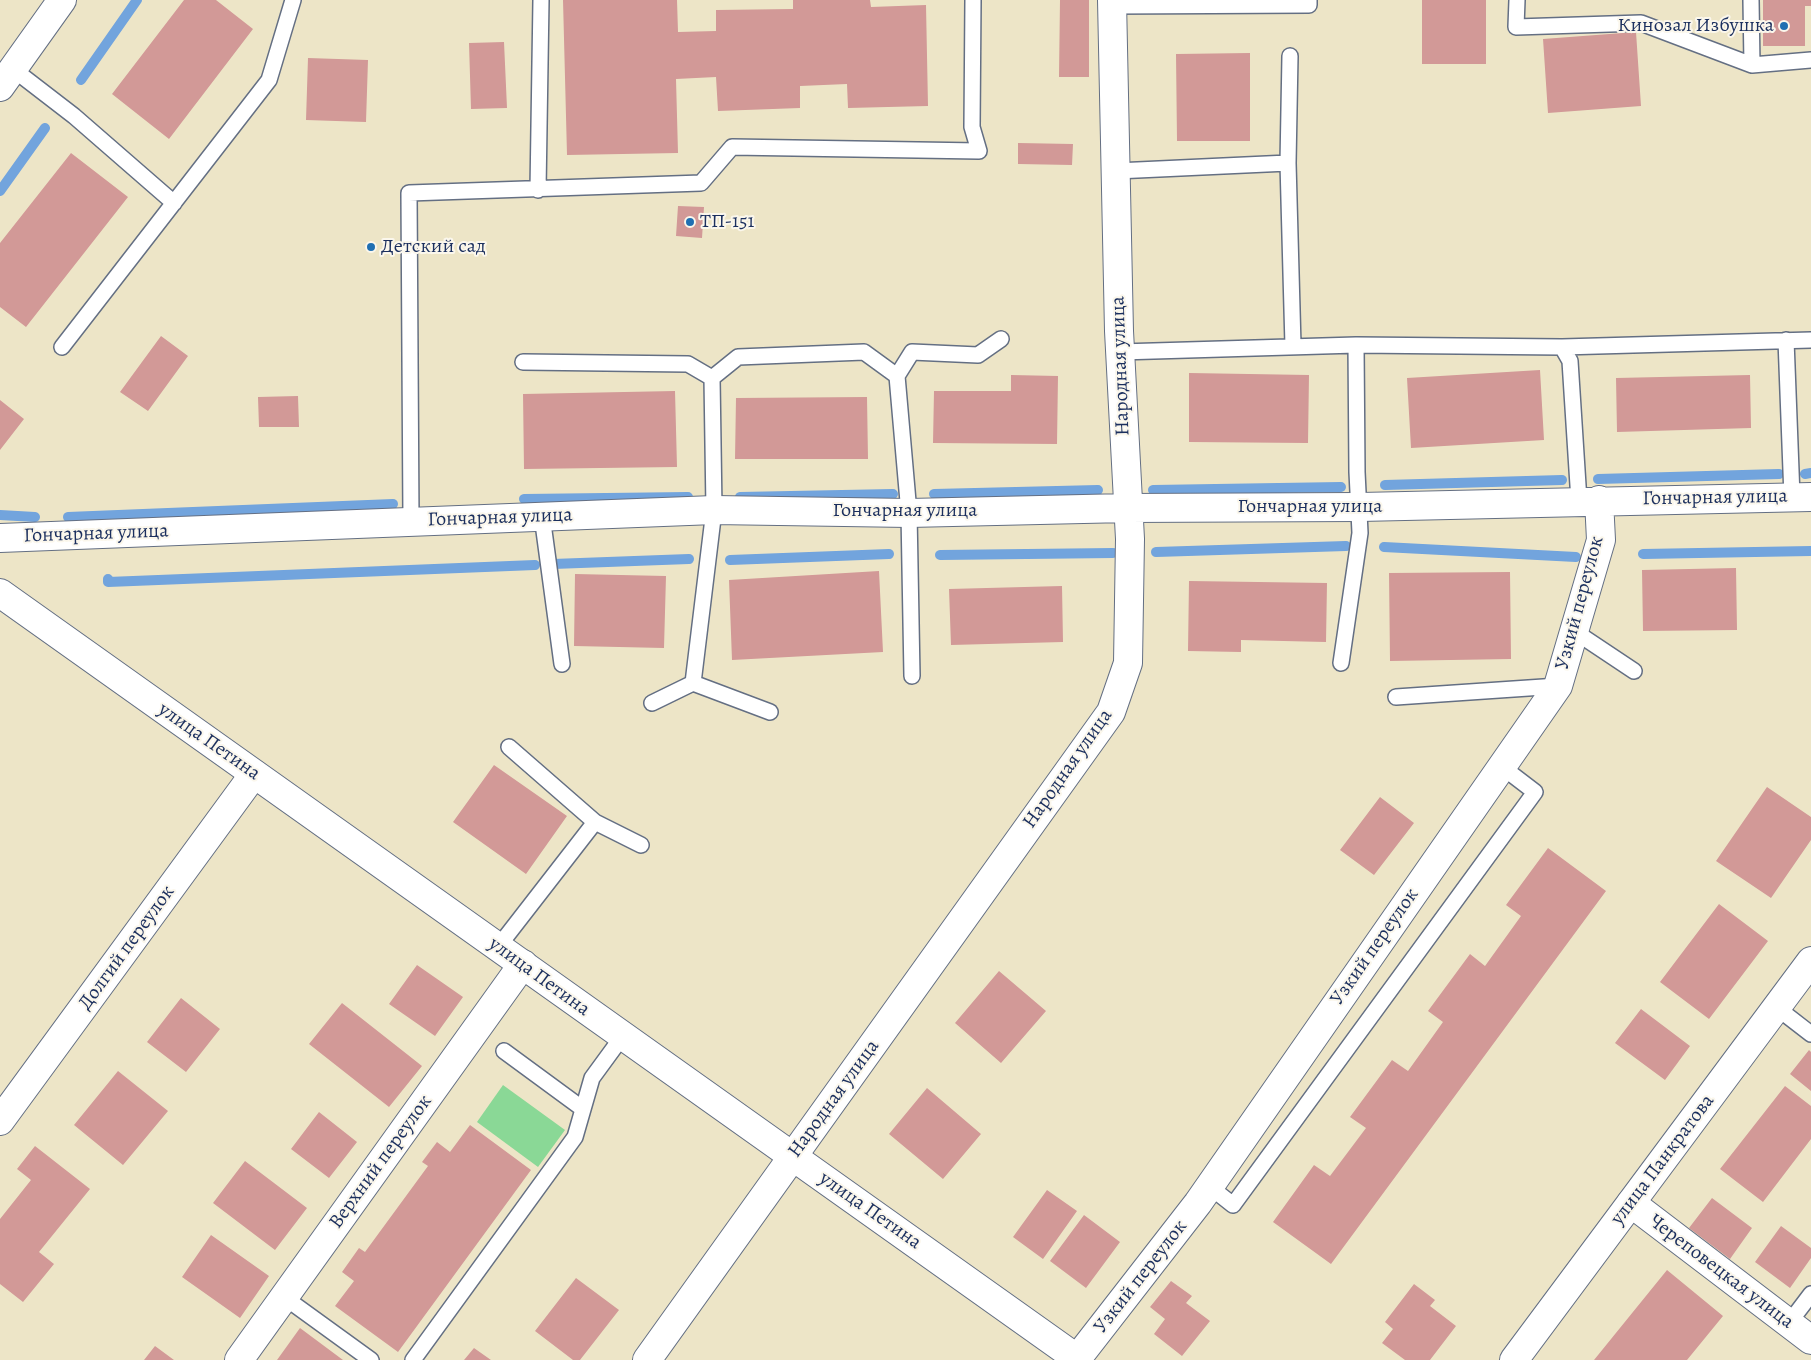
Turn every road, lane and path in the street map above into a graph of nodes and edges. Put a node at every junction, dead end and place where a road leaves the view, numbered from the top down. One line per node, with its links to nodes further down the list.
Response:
1 (62, 0): 12 (street)
2 (293, 0): 16 (lane)
3 (541, 0): 15 (lane)
4 (973, 0): 15 (lane)
5 (1309, 0): 8 (lane)
6 (1516, 0): 11 (lane)
7 (1751, 0): 11 (lane)
8 (1112, 3): 14 (street, Народная улица)
9 (1290, 56): 13 (lane)
10 (1811, 60): 11 (lane)
11 (1752, 65)
12 (6, 78): 16 (lane)
13 (1288, 163): 14 (lane); 21 (lane)
14 (1116, 170): 24 (street, Народная улица)
15 (538, 190): 35 (lane)
16 (174, 203): 22 (lane)
17 (1001, 339): 26 (lane)
18 (1786, 340): 19 (lane); 23 (lane); 28 (lane)
19 (1811, 340)
20 (1356, 345): 21 (lane); 23 (lane); 30 (lane)
21 (1293, 346): 24 (lane)
22 (62, 347)
23 (1562, 348): 29 (lane)
24 (1120, 352): 31 (street, Народная улица)
25 (523, 362): 27 (lane)
26 (897, 376): 27 (lane); 33 (lane)
27 (712, 378): 32 (lane)
28 (1801, 497): 29 (street, Гончарная улица)
29 (1589, 501): 30 (street, Гончарная улица); 38 (street, Узкий переулок)
30 (1360, 507): 31 (street, Гончарная улица); 40 (lane)
31 (1127, 508): 33 (street, Гончарная улица); 62 (street, Народная улица)
32 (714, 510): 33 (street, Гончарная улица); 34 (street, Гончарная улица); 43 (lane)
33 (909, 512): 42 (lane)
34 (542, 516): 35 (street, Гончарная улица); 39 (lane)
35 (411, 521): 36 (street, Гончарная улица)
36 (0, 538)
37 (0, 594): 50 (street, улица Петина)
38 (1574, 631): 41 (lane); 44 (street, Узкий переулок)
39 (562, 664)
40 (1341, 664)
41 (1634, 671)
42 (912, 676)
43 (693, 683): 46 (lane); 47 (lane)
44 (1558, 686): 45 (lane); 49 (street, Узкий переулок)
45 (1396, 697)
46 (652, 703)
47 (770, 712)
48 (509, 746): 51 (lane)
49 (1501, 766): 63 (street, Узкий переулок); 63 (lane)
50 (254, 774): 53 (street, улица Петина); 61 (street, Долгий переулок)
51 (595, 822): 52 (lane); 53 (lane)
52 (641, 845)
53 (498, 947): 55 (street, улица Петина)
54 (1811, 961): 56 (street, улица Панкратова)
55 (523, 964): 58 (street, улица Петина); 66 (street, Верхний переулок)
56 (1776, 1007): 57 (lane); 64 (street, улица Панкратова)
57 (1811, 1034)
58 (622, 1037): 60 (lane); 62 (street, улица Петина)
59 (504, 1051): 60 (lane)
60 (582, 1109): 71 (lane)
61 (0, 1121)
62 (793, 1157): 72 (street, Народная улица); 73 (street, улица Петина)
63 (1209, 1186): 73 (street, Узкий переулок)
64 (1631, 1202): 67 (street, Череповецкая улица); 74 (street, улица Панкратова)
65 (1811, 1294): 67 (lane)
66 (284, 1297): 69 (street, Верхний переулок); 70 (lane)
67 (1789, 1324): 68 (street, Череповецкая улица)
68 (1811, 1340)
69 (239, 1360)
70 (371, 1360)
71 (413, 1360)
72 (647, 1360)
73 (1078, 1360)
74 (1514, 1360)

